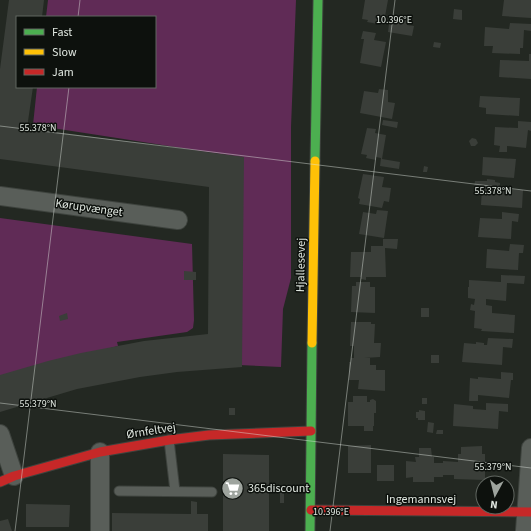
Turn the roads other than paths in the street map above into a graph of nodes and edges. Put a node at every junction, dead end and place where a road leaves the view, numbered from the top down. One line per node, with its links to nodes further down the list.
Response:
1 (318, 0): 4 (main road, Hjallesevej)
2 (0, 196): 3 (street, Kørupvænget)
3 (178, 220)
4 (311, 431): 6 (main road, Ørnfeltvej); 13 (main road, Hjallesevej)
5 (0, 434): 9 (street)
6 (169, 440): 8 (main road, Ørnfeltvej); 11 (lane)
7 (531, 448): 14 (street)
8 (100, 452): 9 (main road, Ørnfeltvej); 15 (street)
9 (7, 479)
10 (119, 491): 11 (lane)
11 (175, 491): 12 (lane)
12 (212, 492)
13 (310, 510): 14 (main road, Ingemannsvej); 16 (main road, Hjallesevej)
14 (529, 512): 17 (street)
15 (100, 531)
16 (310, 531)
17 (525, 531)

